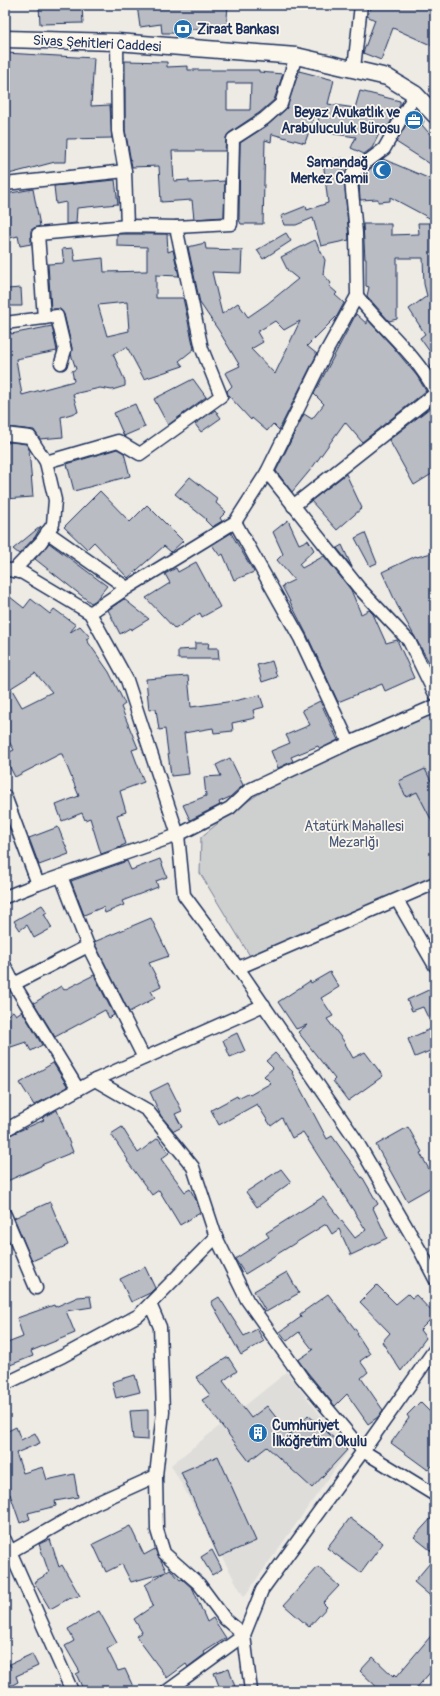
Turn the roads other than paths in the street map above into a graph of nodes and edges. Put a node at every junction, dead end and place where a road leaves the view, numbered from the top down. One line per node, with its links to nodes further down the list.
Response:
1 (361, 5): 5 (street)
2 (5, 39): 3 (street, Sivas Şehitleri Caddesi)
3 (117, 42): 4 (street, Sivas Şehitleri Caddesi); 8 (street)
4 (296, 56): 5 (street, Sivas Şehitleri Caddesi); 11 (street)
5 (354, 68): 6 (street, Sivas Şehitleri Caddesi)
6 (415, 94): 7 (street, Sivas Şehitleri Caddesi); 12 (street)
7 (434, 112)
8 (125, 171): 9 (street); 10 (street)
9 (5, 184)
10 (127, 226): 11 (street); 13 (street)
11 (176, 227): 19 (street)
12 (357, 296): 16 (street); 20 (street)
13 (44, 318): 14 (street); 15 (street)
14 (5, 323)
15 (61, 363)
16 (435, 391)
17 (435, 394): 21 (street)
18 (5, 434): 19 (street)
19 (46, 462): 23 (street)
20 (267, 472): 21 (street); 22 (street)
21 (294, 506): 27 (street)
22 (235, 522): 25 (street); 29 (street)
23 (47, 532): 24 (street); 25 (street)
24 (9, 570): 26 (street)
25 (126, 588): 26 (street)
26 (90, 613): 31 (street)
27 (435, 694)
28 (435, 706): 29 (street)
29 (349, 743): 31 (street)
30 (5, 796): 34 (street)
31 (178, 835): 32 (street); 40 (street)
32 (61, 876): 34 (street); 37 (street)
33 (435, 883): 36 (street)
34 (38, 884): 35 (street)
35 (5, 898)
36 (397, 900): 39 (street); 40 (street)
37 (88, 946): 41 (street); 43 (street)
38 (5, 966): 41 (street)
39 (435, 966)
40 (238, 968): 42 (street)
41 (14, 984): 45 (street)
42 (264, 1005): 43 (street); 49 (street)
43 (144, 1058): 44 (street)
44 (95, 1080): 45 (street); 48 (street)
45 (78, 1089): 46 (street)
46 (6, 1125)
47 (5, 1215): 52 (street)
48 (216, 1237): 53 (street); 56 (street)
49 (421, 1252): 50 (street); 51 (street)
50 (435, 1262)
51 (435, 1279)
52 (36, 1288)
53 (150, 1304): 55 (street); 57 (street)
54 (435, 1349): 56 (street)
55 (5, 1384)
56 (363, 1451): 58 (street); 61 (street)
57 (156, 1476): 60 (street); 61 (street)
58 (435, 1495)
59 (5, 1540): 60 (street)
60 (10, 1552): 62 (street)
61 (244, 1636): 63 (street); 64 (street)
62 (72, 1691)
63 (167, 1691)
64 (251, 1691)

